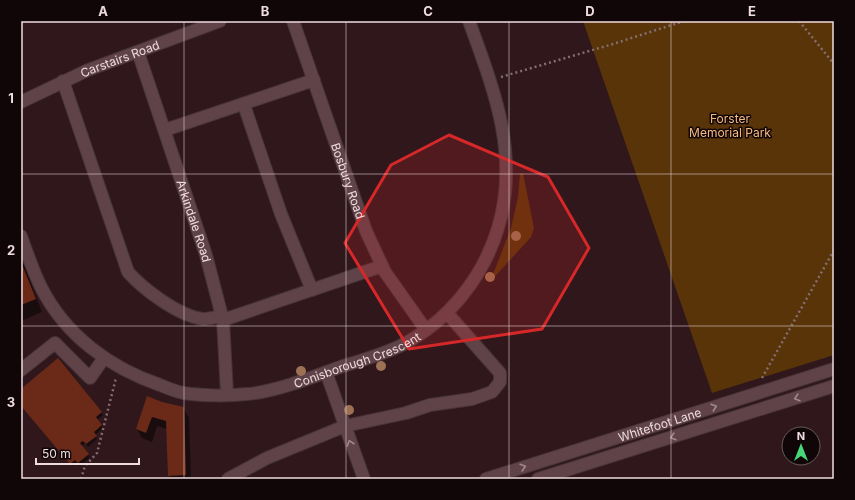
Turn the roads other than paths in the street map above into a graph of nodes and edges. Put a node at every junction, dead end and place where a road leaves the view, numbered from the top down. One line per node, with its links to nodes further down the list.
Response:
1 (220, 21): 4 (street, Carstairs Road)
2 (293, 21): 5 (street, Bosbury Road)
3 (469, 21): 13 (street, Conisborough Crescent)
4 (138, 52): 6 (street, Carstairs Road); 9 (street, Arkindale Road)
5 (314, 80): 8 (street); 11 (street, Bosbury Road)
6 (63, 81): 7 (street, Carstairs Road); 14 (street)
7 (21, 102)
8 (244, 105): 9 (street); 12 (street)
9 (165, 130): 14 (street, Arkindale Road)
10 (21, 236): 16 (street, Conisborough Crescent)
11 (382, 266): 12 (street); 15 (street, Bosbury Road)
12 (312, 290): 14 (street)
13 (447, 313): 15 (street, Conisborough Crescent); 22 (street)
14 (222, 318): 21 (street, Arkindale Road)
15 (426, 330): 19 (street, Conisborough Crescent)
16 (104, 358): 18 (street); 21 (street, Conisborough Crescent)
17 (834, 369): 25 (street, Whitefoot Lane, one-way to 17)
18 (21, 370)
19 (326, 372): 21 (street, Conisborough Crescent); 22 (street)
20 (834, 386): 26 (street, Whitefoot Lane, one-way to 26)
21 (226, 394)
22 (344, 426): 23 (street); 24 (street, one-way to 22)
23 (228, 479)
24 (364, 479)
25 (486, 479)
26 (538, 479)

